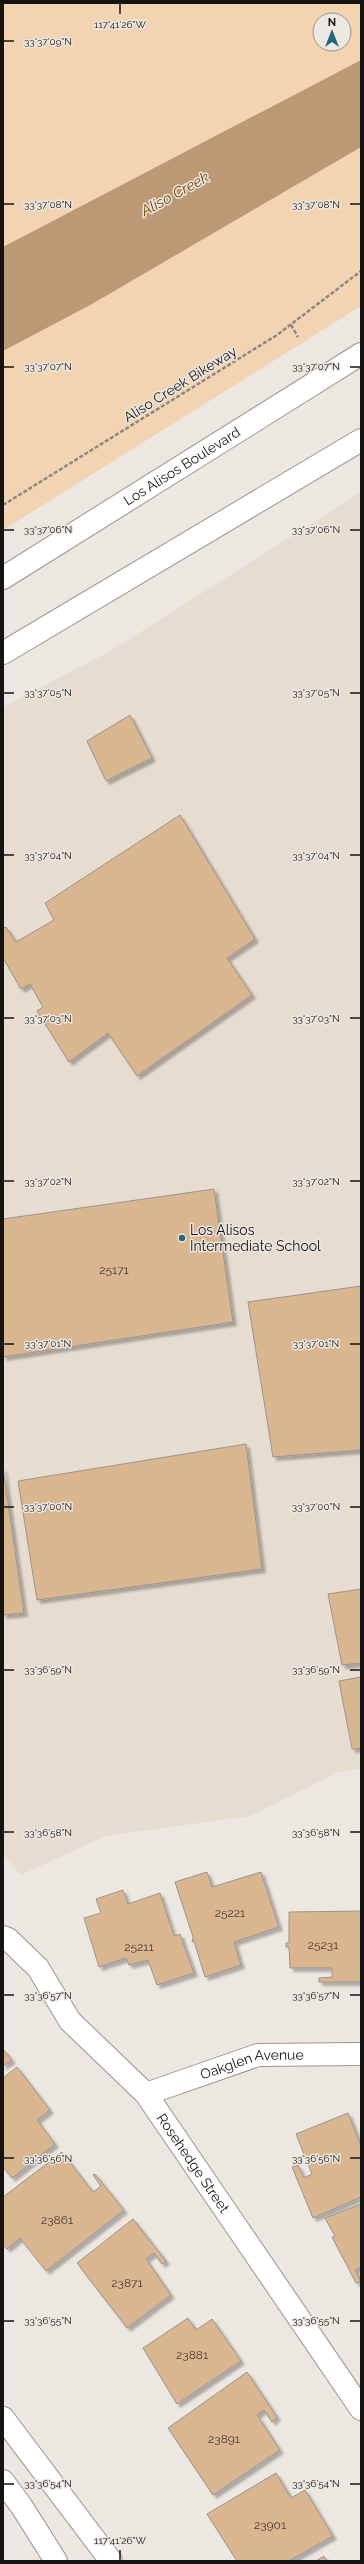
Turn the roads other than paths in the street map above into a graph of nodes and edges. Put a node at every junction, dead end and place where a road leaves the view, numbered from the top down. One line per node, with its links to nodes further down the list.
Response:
1 (361, 354): 3 (main road, Los Alisos Boulevard)
2 (361, 440): 4 (main road)
3 (3, 578)
4 (3, 653)
5 (3, 1937): 7 (main road, Rosehedge Street)
6 (361, 2054): 7 (main road, Oakglen Avenue)
7 (146, 2094): 8 (main road, Rosehedge Street)
8 (361, 2408)
9 (3, 2418): 12 (main road)
10 (3, 2481): 11 (main road)
11 (56, 2561)
12 (111, 2561)

